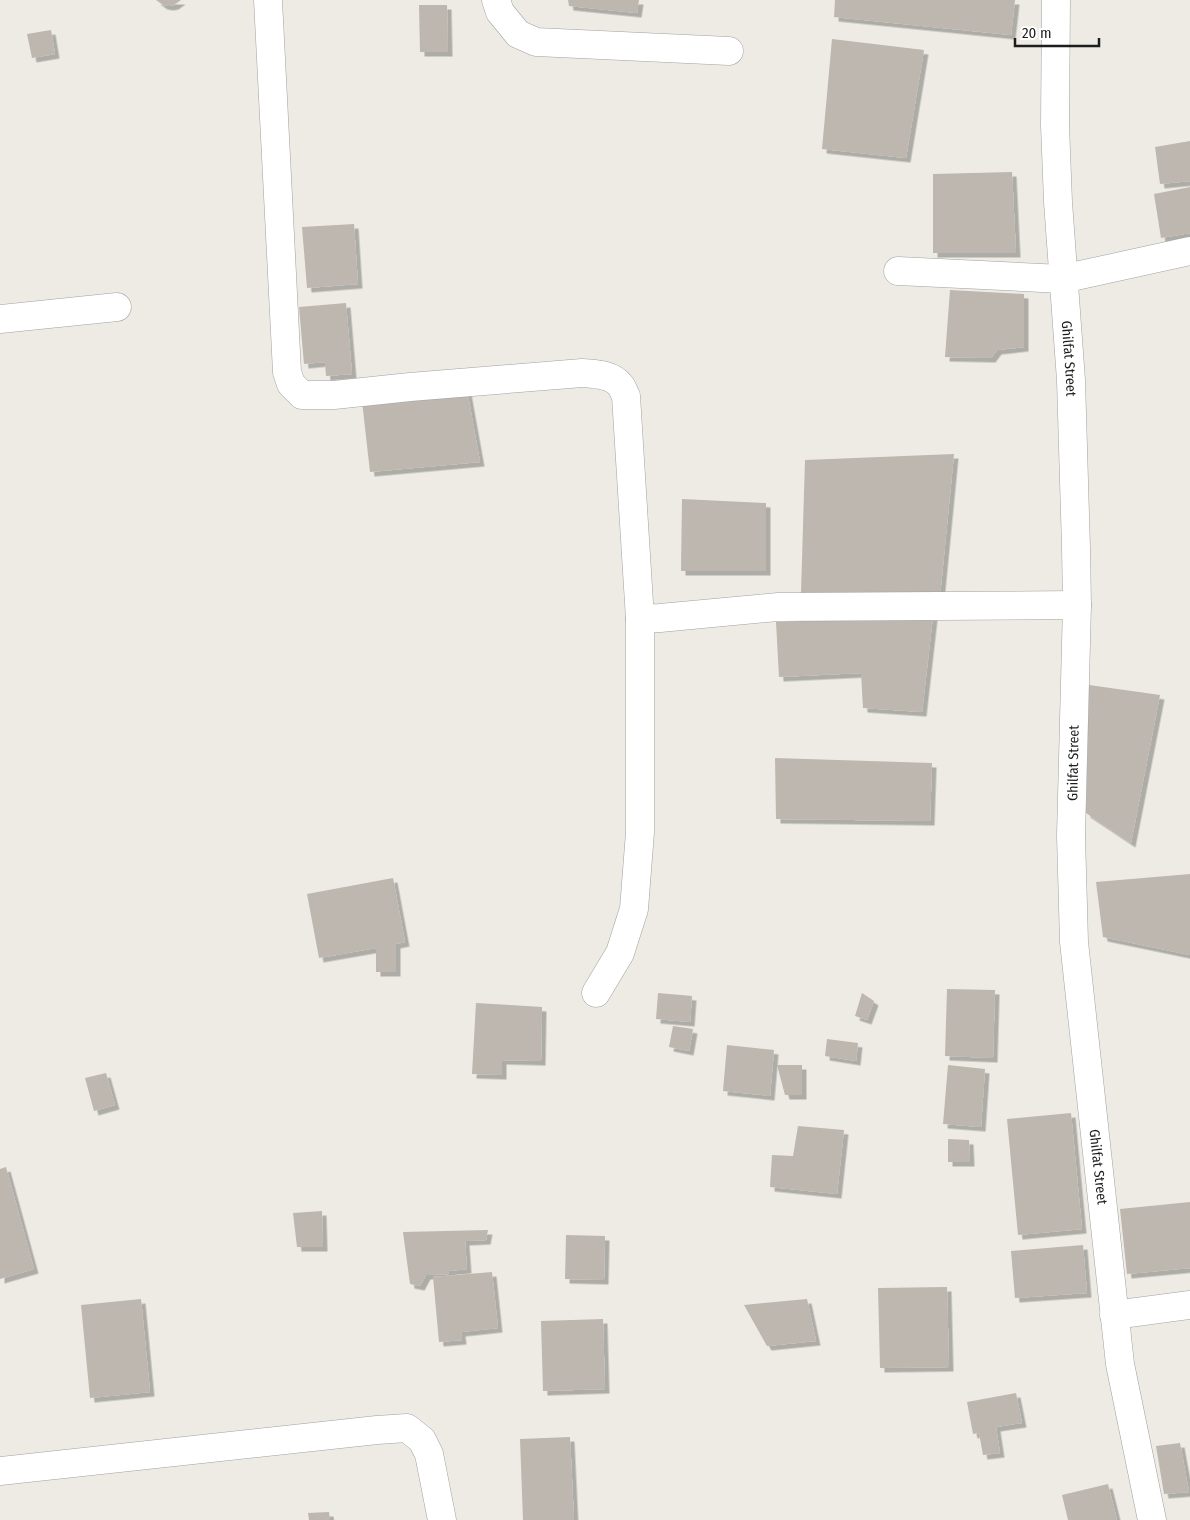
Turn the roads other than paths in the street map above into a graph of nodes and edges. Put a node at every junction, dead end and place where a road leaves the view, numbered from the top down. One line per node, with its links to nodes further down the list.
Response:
1 (268, 0): 11 (street)
2 (496, 0): 4 (street)
3 (1056, 0): 7 (street, Ghilfat Street)
4 (729, 51)
5 (1190, 251): 7 (street)
6 (898, 271): 7 (street)
7 (1062, 279): 10 (street, Ghilfat Street)
8 (117, 307): 9 (street)
9 (0, 319)
10 (1077, 605): 11 (street); 14 (street, Ghilfat Street)
11 (640, 619): 12 (street)
12 (596, 993)
13 (1190, 1305): 14 (street)
14 (1114, 1315): 17 (street, Ghilfat Street)
15 (0, 1471): 16 (street)
16 (442, 1520)
17 (1152, 1520)

